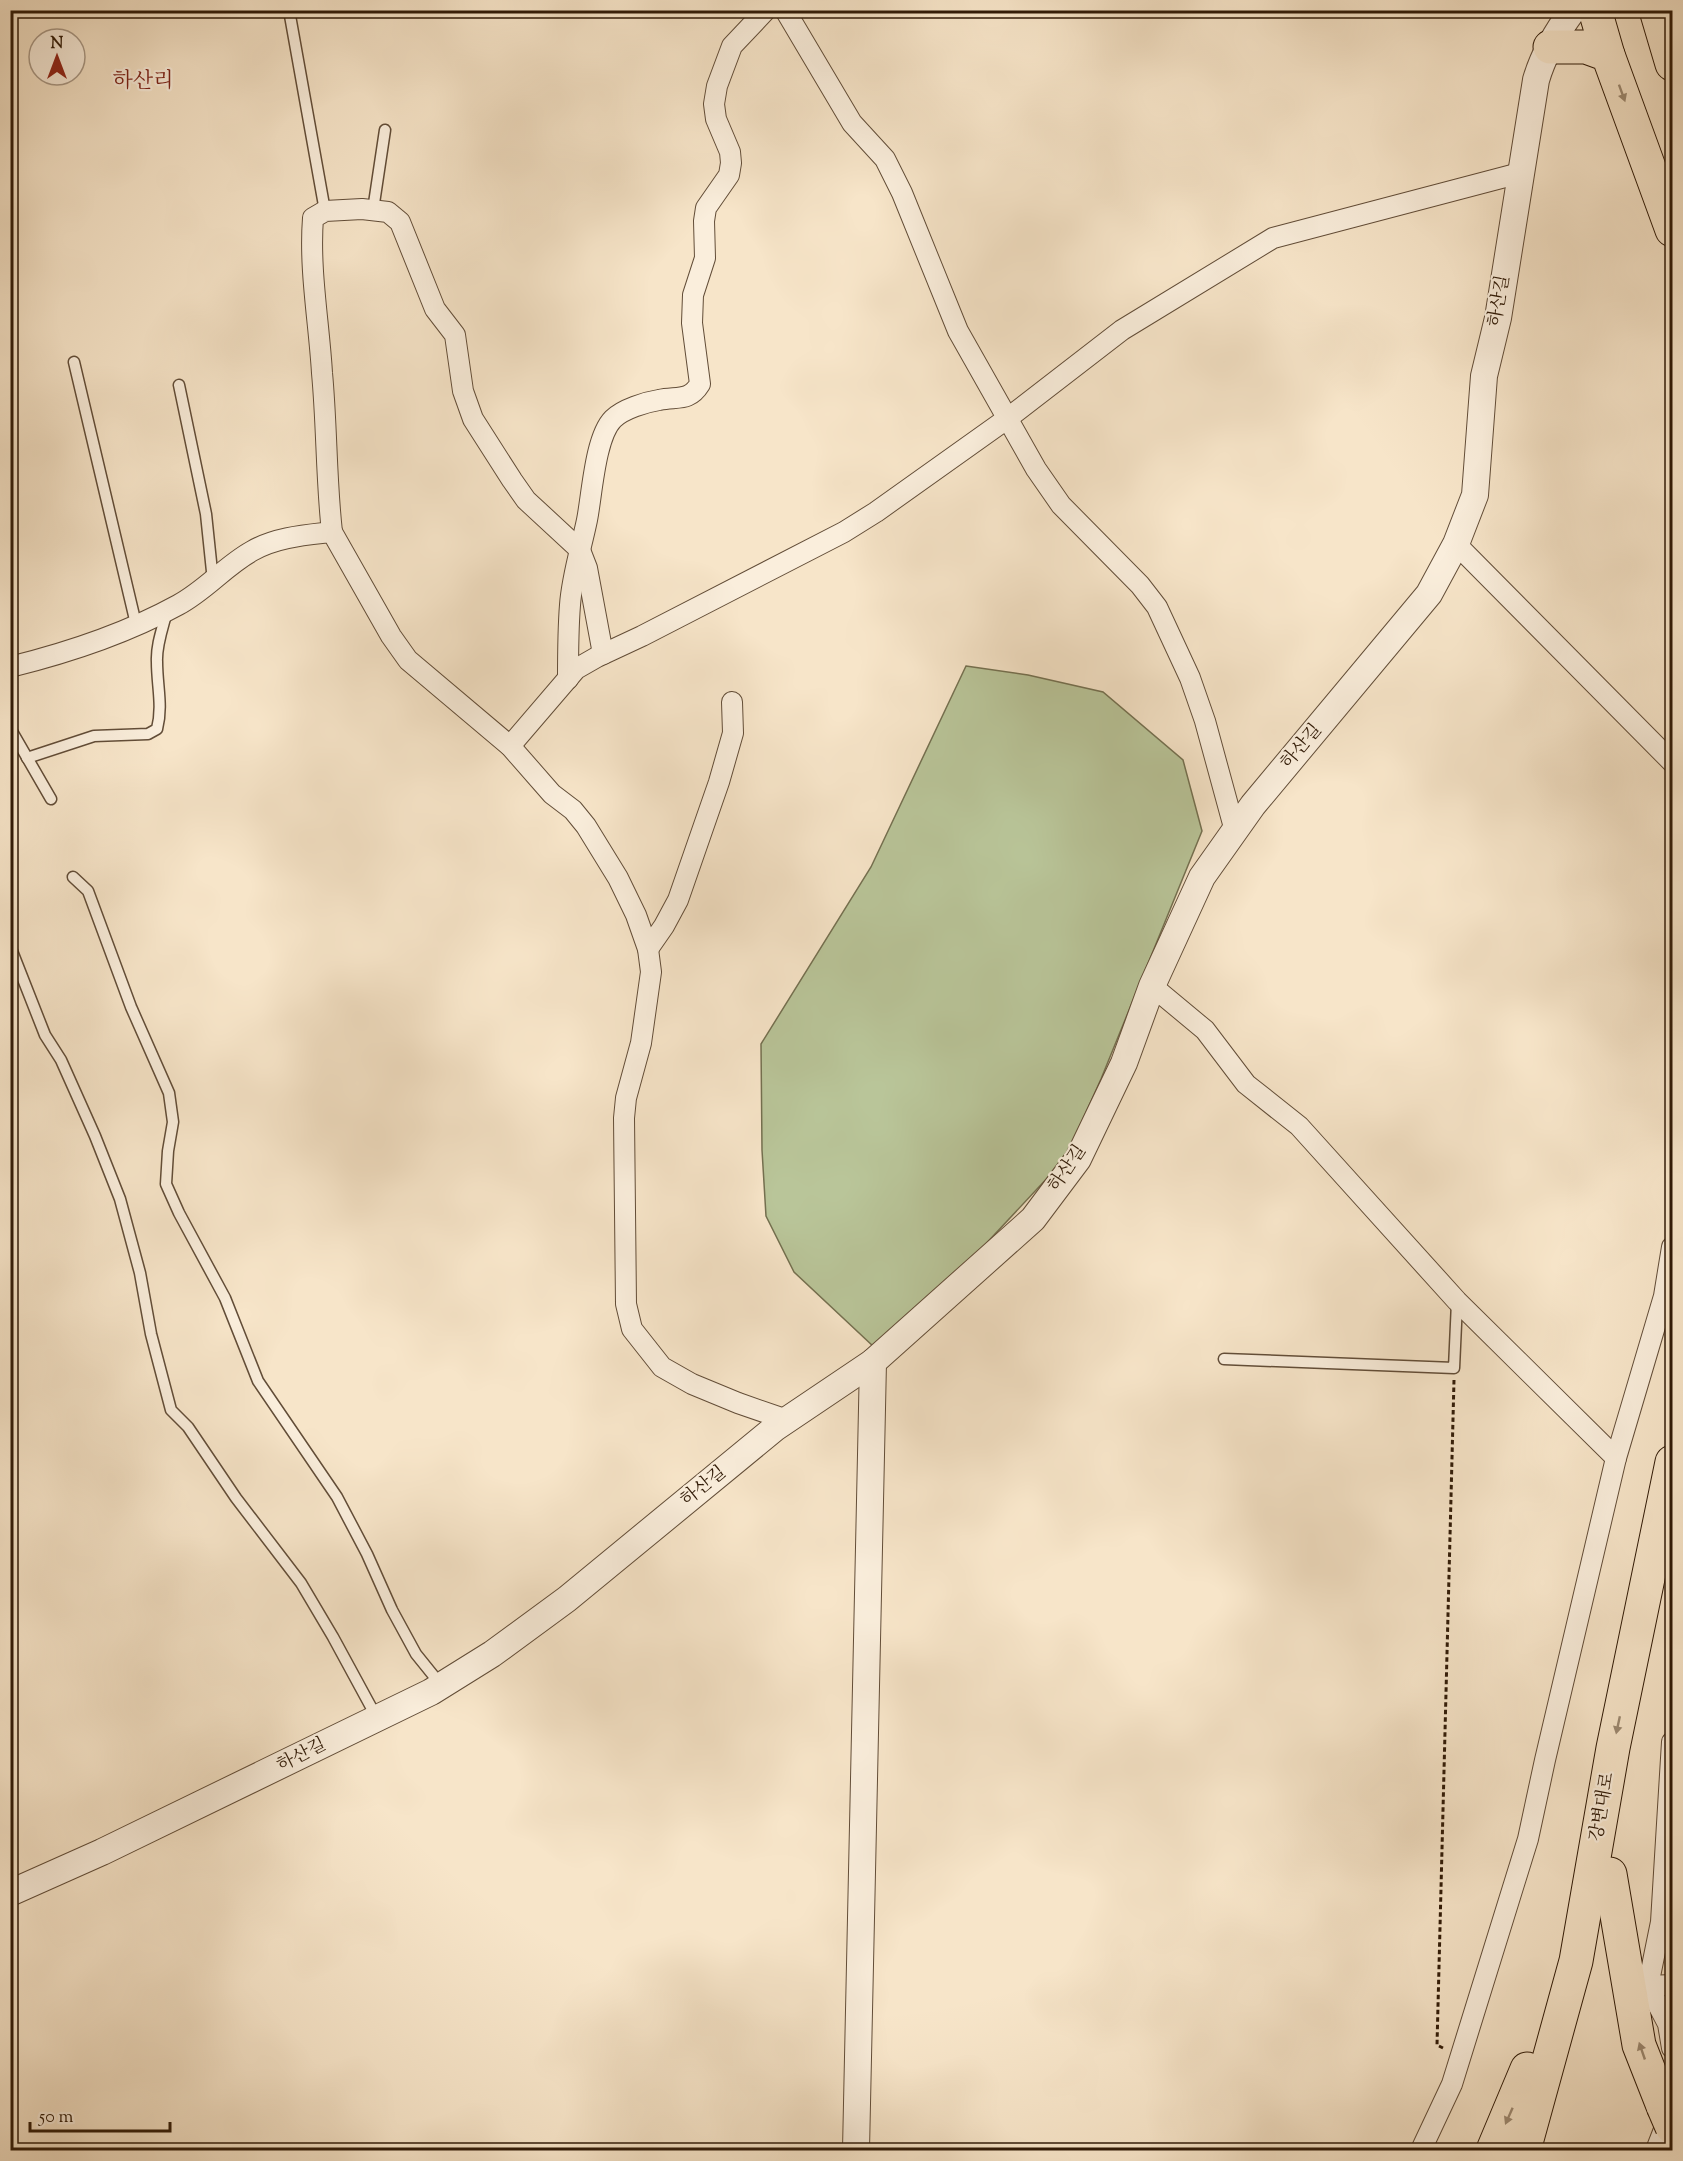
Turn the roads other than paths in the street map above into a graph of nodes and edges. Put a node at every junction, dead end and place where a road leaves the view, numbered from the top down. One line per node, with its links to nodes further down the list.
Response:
1 (289, 10): 12 (lane)
2 (766, 10): 19 (street)
3 (785, 10): 16 (street)
4 (1595, 10): 7 (highway)
5 (1656, 10): 8 (highway)
6 (1561, 23): 7 (highway); 10 (street, 하산길)
7 (1608, 55): 13 (highway, one-way to 13)
8 (1672, 64)
9 (385, 130): 11 (lane)
10 (1520, 173): 16 (street); 18 (street, 하산길)
11 (373, 210): 12 (street); 19 (street)
12 (325, 211): 17 (street)
13 (1672, 230)
14 (74, 362): 22 (lane)
15 (179, 385): 20 (lane)
16 (1008, 418): 23 (street); 32 (street)
17 (332, 532): 20 (street); 28 (street)
18 (1456, 544): 30 (street); 32 (street, 하산길)
19 (580, 550): 23 (street); 25 (street)
20 (213, 582): 21 (street)
21 (167, 610): 22 (street); 29 (lane)
22 (136, 624): 24 (street)
23 (603, 654): 25 (street)
24 (10, 667)
25 (568, 679): 28 (street)
26 (732, 702): 35 (street)
27 (10, 728): 29 (lane)
28 (510, 746): 35 (street)
29 (27, 758): 31 (lane)
30 (1672, 762)
31 (51, 799)
32 (1235, 831): 36 (street, 하산길)
33 (73, 877): 45 (lane)
34 (10, 946): 46 (lane)
35 (648, 949): 41 (street)
36 (1152, 986): 38 (street); 40 (street, 하산길)
37 (1672, 1247): 42 (street)
38 (1457, 1301): 39 (lane); 42 (street)
39 (1224, 1359)
40 (873, 1362): 41 (street, 하산길); 55 (street)
41 (787, 1420): 45 (street, 하산길)
42 (1616, 1458): 56 (street)
43 (1672, 1462): 50 (highway, 강변대로, one-way to 50)
44 (1672, 1558): 48 (highway, 강변대로)
45 (441, 1686): 46 (street, 하산길)
46 (377, 1718): 49 (street, 하산길)
47 (1672, 1742): 52 (street)
48 (1610, 1874): 54 (highway, one-way to 48); 59 (highway, 강변대로)
49 (10, 1893)
50 (1582, 1924): 57 (highway, one-way to 57); 58 (highway, 강변대로)
51 (1672, 1985): 52 (street)
52 (1648, 1986): 53 (street)
53 (1672, 2048)
54 (1669, 2114): 60 (street)
55 (856, 2151)
56 (1421, 2151)
57 (1493, 2151)
58 (1524, 2151)
59 (1546, 2151)
60 (1656, 2151)

